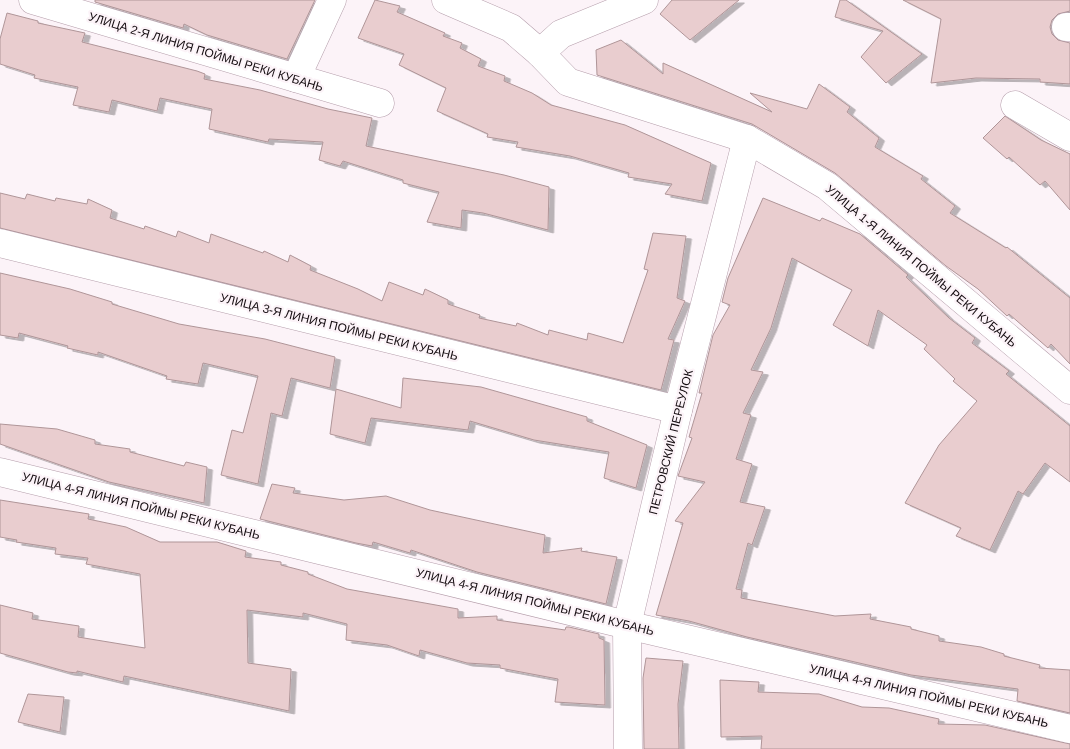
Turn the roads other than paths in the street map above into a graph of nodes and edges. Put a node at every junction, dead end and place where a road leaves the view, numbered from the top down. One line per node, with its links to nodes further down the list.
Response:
1 (32, 0): 6 (street, УЛИЦА 2-Я ЛИНИЯ ПОЙМЫ РЕКИ КУБАНЬ)
2 (332, 0): 6 (street)
3 (446, 0): 5 (street, УЛИЦА 1-Я ЛИНИЯ ПОЙМЫ РЕКИ КУБАНЬ)
4 (644, 0): 5 (street)
5 (540, 53): 10 (street, УЛИЦА 1-Я ЛИНИЯ ПОЙМЫ РЕКИ КУБАНЬ)
6 (296, 78): 7 (street, УЛИЦА 2-Я ЛИНИЯ ПОЙМЫ РЕКИ КУБАНЬ)
7 (380, 103)
8 (1016, 105): 9 (street)
9 (1070, 138)
10 (747, 139): 12 (street, УЛИЦА 1-Я ЛИНИЯ ПОЙМЫ РЕКИ КУБАНЬ); 13 (street, ПЕТРОВСКИЙ ПЕРЕУЛОК)
11 (0, 243): 13 (street, УЛИЦА 3-Я ЛИНИЯ ПОЙМЫ РЕКИ КУБАНЬ)
12 (1070, 390)
13 (678, 410): 15 (street, ПЕТРОВСКИЙ ПЕРЕУЛОК)
14 (0, 472): 15 (street, УЛИЦА 4-Я ЛИНИЯ ПОЙМЫ РЕКИ КУБАНЬ)
15 (627, 625): 16 (street, УЛИЦА 4-Я ЛИНИЯ ПОЙМЫ РЕКИ КУБАНЬ); 17 (street, ПЕТРОВСКИЙ ПЕРЕУЛОК)
16 (1070, 729)
17 (628, 749)

